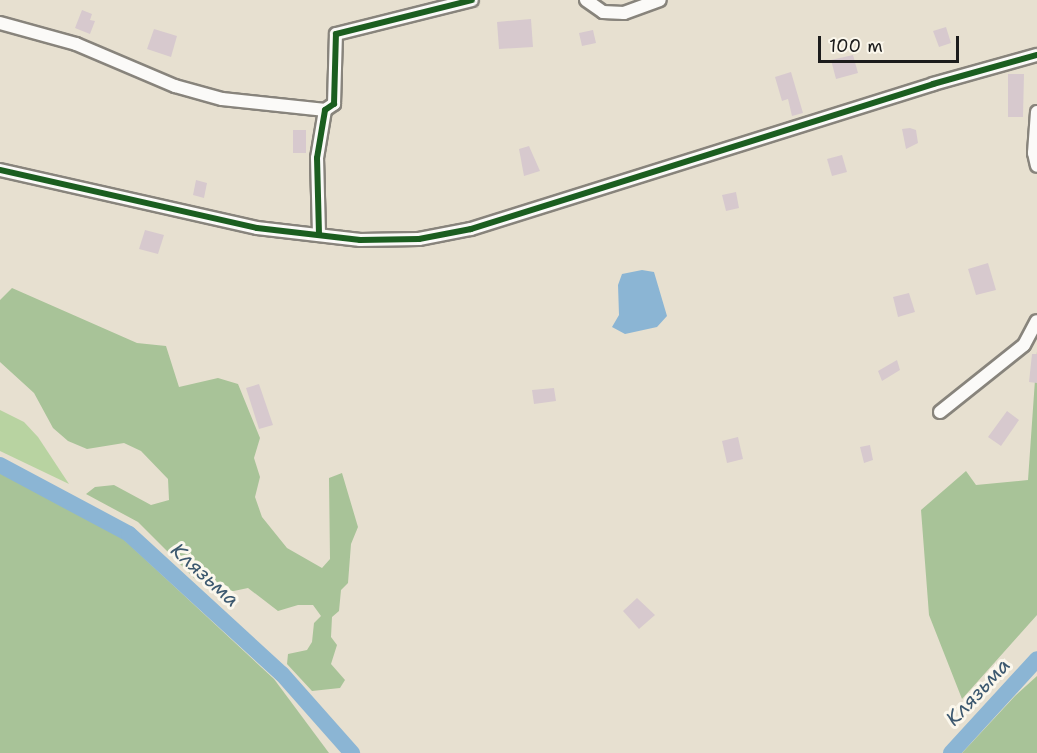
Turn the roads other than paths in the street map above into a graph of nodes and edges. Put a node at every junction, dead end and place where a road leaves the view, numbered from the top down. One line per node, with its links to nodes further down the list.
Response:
1 (472, 0): 6 (street)
2 (586, 0): 3 (street)
3 (660, 0)
4 (0, 23): 6 (street)
5 (1037, 55): 10 (street)
6 (326, 110): 10 (street)
7 (1037, 112): 8 (street)
8 (1037, 166)
9 (0, 170): 10 (street)
10 (319, 234)
11 (1037, 321): 12 (street)
12 (940, 412)

